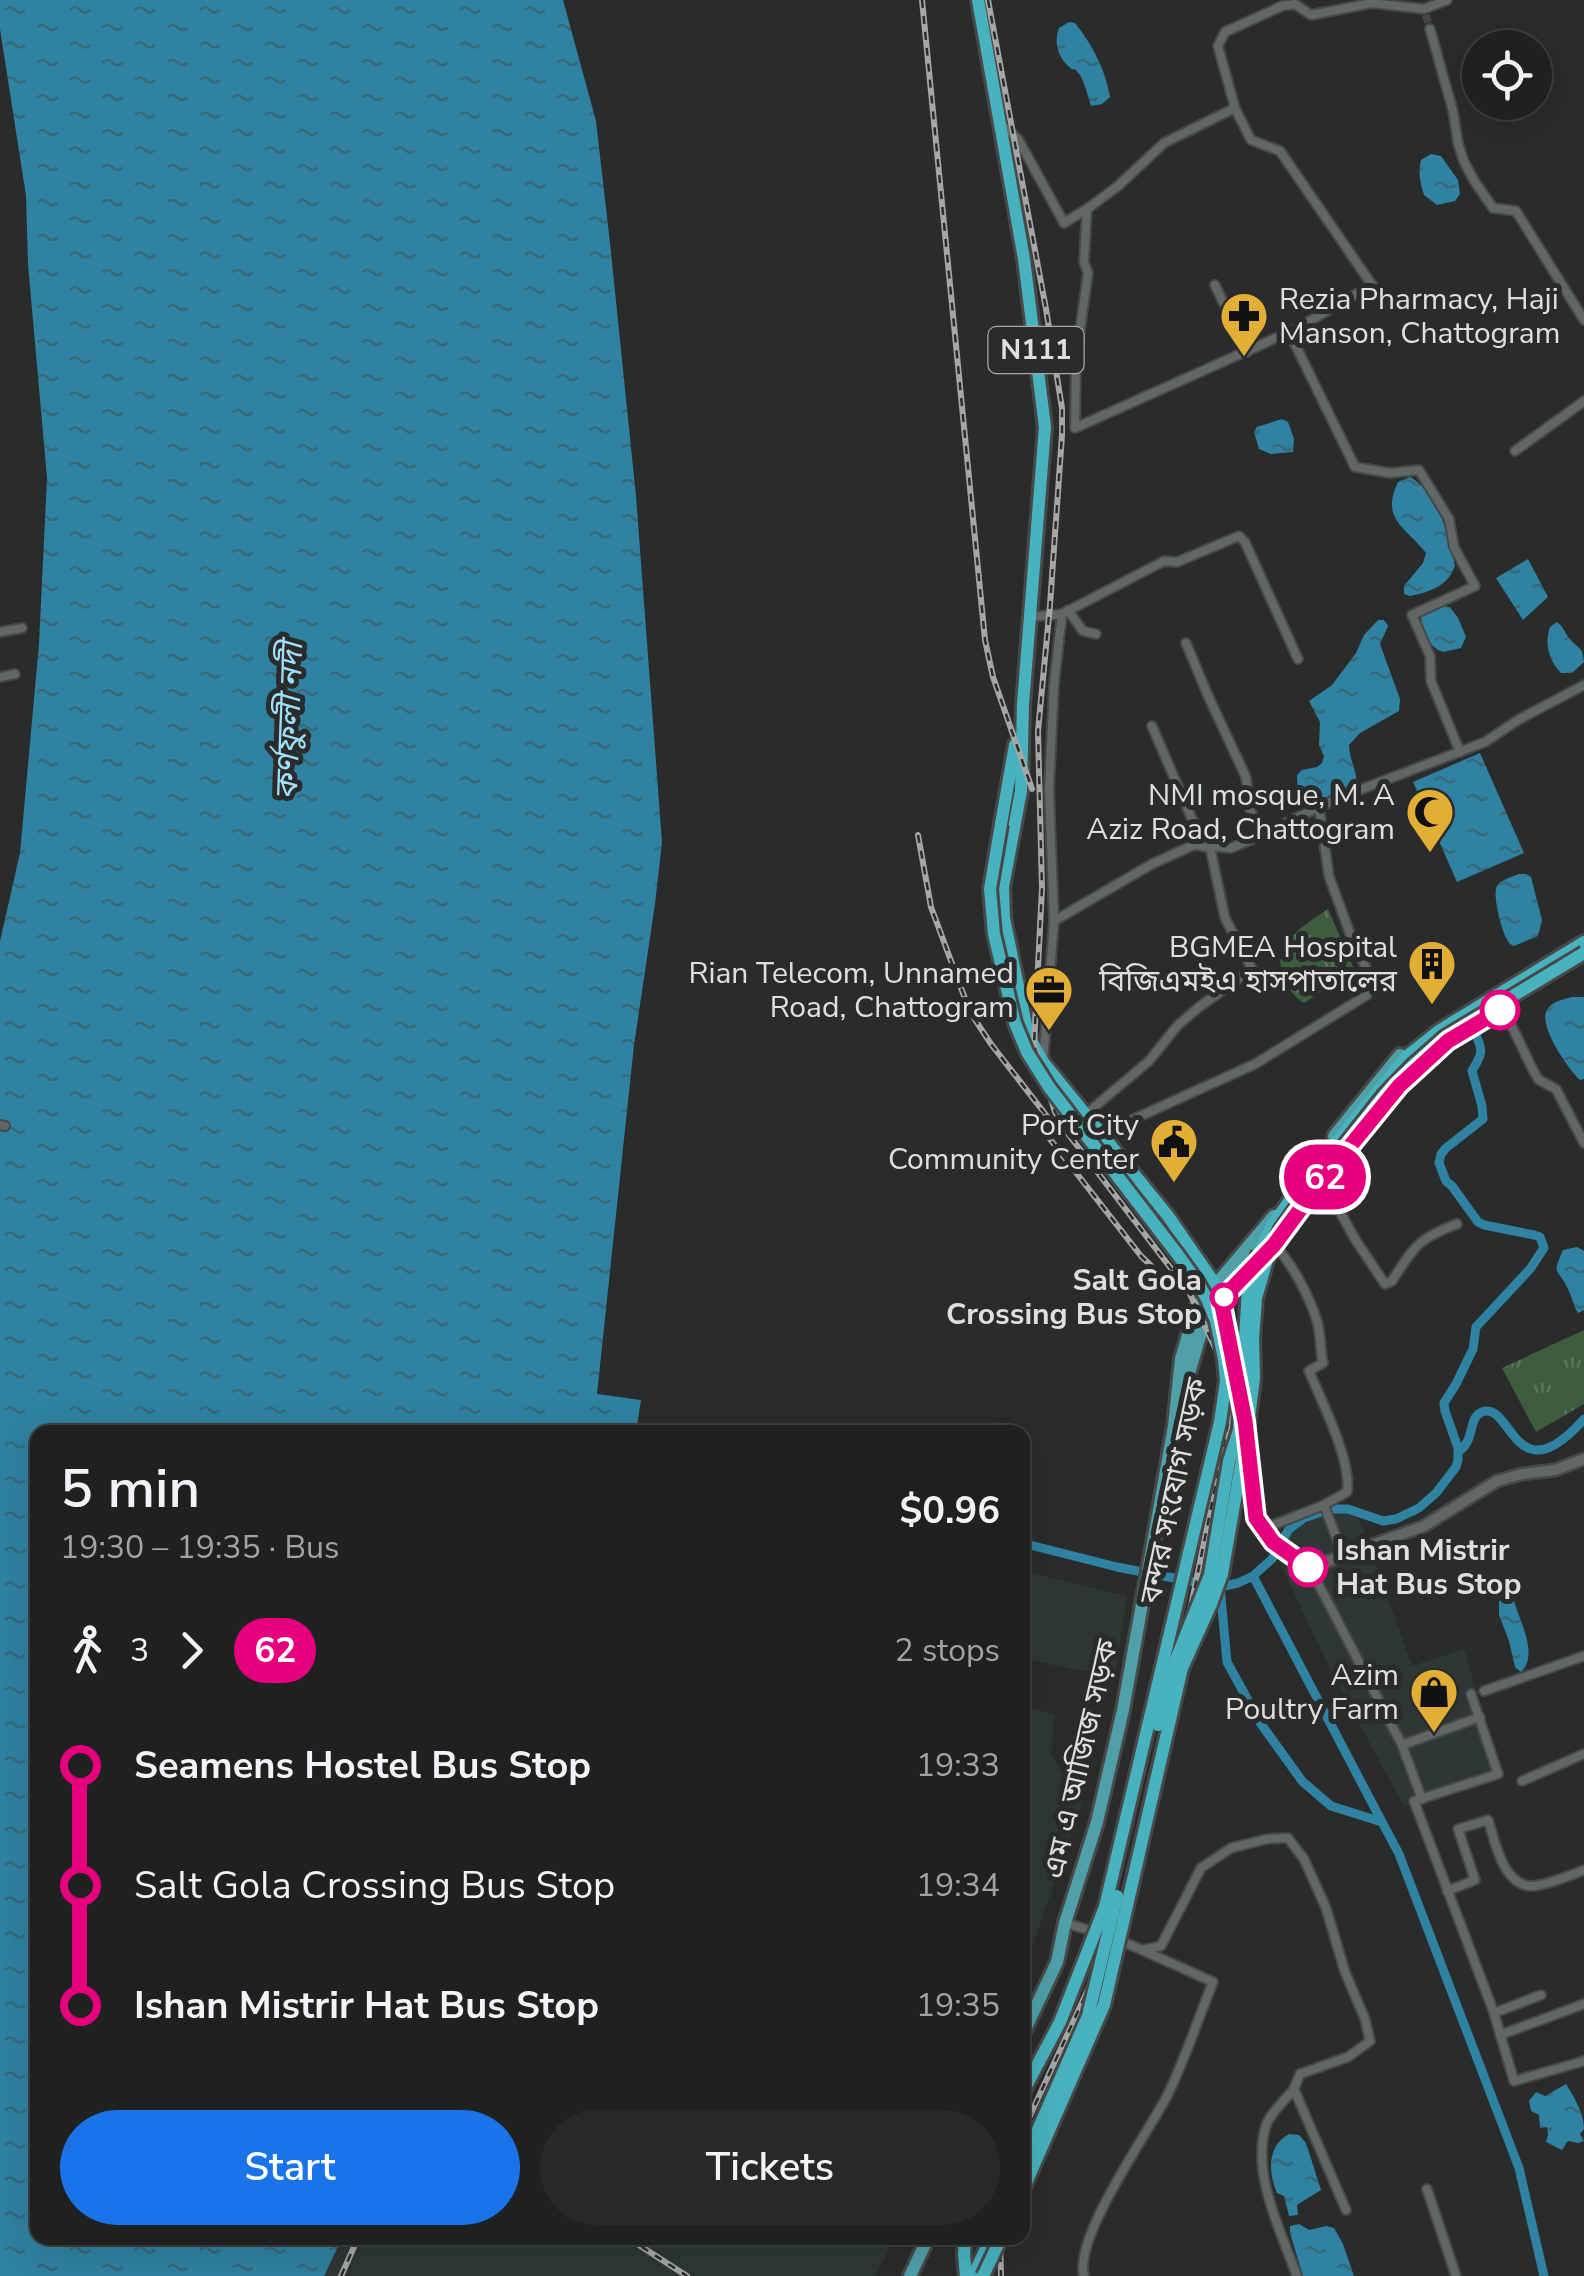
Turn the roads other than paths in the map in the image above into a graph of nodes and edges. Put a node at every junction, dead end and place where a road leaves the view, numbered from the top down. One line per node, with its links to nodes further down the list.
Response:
1 (978, 0): 5 (highway, N111)
2 (1447, 0): 4 (street)
3 (1430, 28): 8 (street)
4 (1236, 108): 6 (street); 9 (street)
5 (1001, 124): 6 (street); 14 (highway, N111)
6 (1088, 209): 10 (street)
7 (1214, 285): 10 (street)
8 (1584, 320)
9 (1290, 332): 10 (street); 25 (street)
10 (1246, 352)
11 (1584, 401): 12 (street)
12 (1514, 450)
13 (1065, 612): 14 (street); 17 (street); 19 (street); 29 (street)
14 (1030, 617): 23 (highway, N111)
15 (22, 628): 16 (street)
16 (0, 632)
17 (1096, 634)
18 (1186, 643): 27 (street)
19 (1298, 659)
20 (15, 674): 21 (street)
21 (0, 677)
22 (1584, 685): 25 (street)
23 (1023, 704): 33 (highway); 67 (highway, বন্দর সংযোগ সড়ক / N111, bridge)
24 (1152, 726): 28 (street)
25 (1460, 752): 26 (street)
26 (1319, 806): 27 (street); 35 (street)
27 (1261, 835): 28 (street)
28 (1207, 847): 29 (street); 34 (street)
29 (1054, 922): 33 (street)
30 (1584, 940): 40 (main road, এম এ আজিজ সড়ক); 69 (highway, bridge)
31 (1584, 956): 32 (main road, এম এ আজিজ সড়ক); 70 (highway, bridge)
32 (1503, 1008): 36 (street); 37 (main road, এম এ আজিজ সড়ক)
33 (1044, 1062): 34 (highway)
34 (1086, 1114): 35 (highway)
35 (1104, 1138): 40 (highway)
36 (1584, 1142)
37 (1316, 1188): 38 (street); 39 (main road, এম এ আজিজ সড়ক)
38 (1457, 1224)
39 (1274, 1245): 41 (main road, এম এ আজিজ সড়ক); 45 (street)
40 (1215, 1284): 41 (highway); 43 (main road, এম এ আজিজ সড়ক)
41 (1236, 1284): 42 (main road, এম এ আজিজ সড়ক)
42 (1221, 1300): 43 (main road, এম এ আজিজ সড়ক); 46 (street)
43 (1174, 1426): 59 (main road, এম এ আজিজ সড়ক)
44 (1584, 1459): 47 (street)
45 (1324, 1505): 46 (street); 47 (street)
46 (1262, 1529): 48 (street)
47 (1343, 1555): 48 (street)
48 (1309, 1568): 53 (street)
49 (1584, 1656): 50 (street)
50 (1484, 1690)
51 (1471, 1694): 52 (street)
52 (1480, 1717): 53 (street); 56 (street)
53 (1402, 1745): 56 (street)
54 (1584, 1754): 55 (street)
55 (1522, 1781)
56 (1422, 1798): 58 (street)
57 (1584, 1870): 58 (street)
58 (1447, 1890): 63 (street)
59 (1065, 1923): 60 (street); 64 (main road, এম এ আজিজ সড়ক)
60 (1142, 1950): 68 (street); 80 (street)
61 (1541, 1995): 63 (street)
62 (1584, 2004): 65 (street)
63 (1494, 2013): 65 (street)
64 (1030, 2020)
65 (1500, 2035): 66 (street)
66 (1584, 2061)
67 (1030, 2079)
68 (1294, 2089): 72 (street); 81 (street)
69 (1030, 2148)
70 (1030, 2174)
71 (1427, 2189): 82 (street)
72 (1346, 2210)
73 (925, 2245): 77 (main road)
74 (965, 2245): 78 (highway)
75 (987, 2245): 78 (highway)
76 (998, 2245): 79 (highway, bridge)
77 (910, 2276)
78 (970, 2276)
79 (983, 2276)
80 (1084, 2276)
81 (1296, 2276)
82 (1456, 2276)

